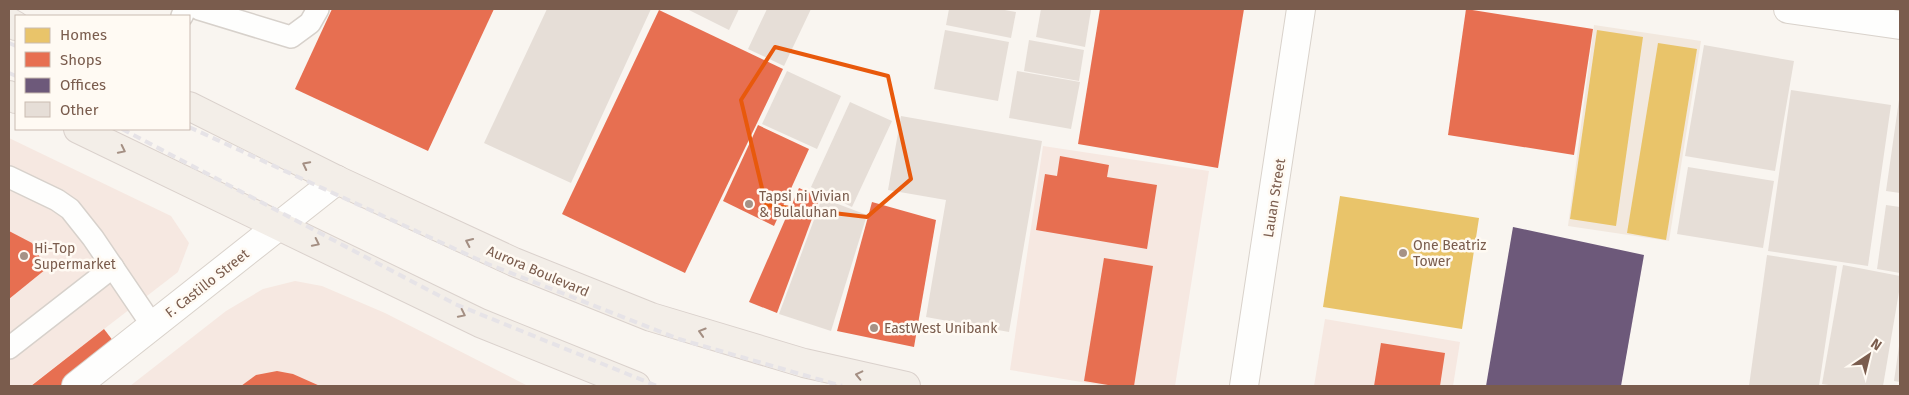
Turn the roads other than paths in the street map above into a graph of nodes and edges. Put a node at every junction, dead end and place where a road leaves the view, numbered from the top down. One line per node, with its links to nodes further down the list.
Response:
1 (199, 9): 2 (lane)
2 (318, 9)
3 (1302, 9): 17 (street, Lauan Street)
4 (1788, 9): 5 (street)
5 (1900, 25)
6 (190, 106): 9 (main road, Aurora Boulevard, one-way to 6)
7 (80, 130): 10 (main road, one-way to 10)
8 (9, 177): 11 (lane)
9 (337, 180): 10 (street, F. Castillo Street); 16 (main road, Aurora Boulevard, one-way to 9)
10 (280, 226): 12 (street, F. Castillo Street); 15 (main road, one-way to 15)
11 (113, 267): 12 (lane); 13 (lane)
12 (152, 325): 14 (street, F. Castillo Street)
13 (9, 348)
14 (76, 386)
15 (636, 386)
16 (906, 386)
17 (1244, 386)

